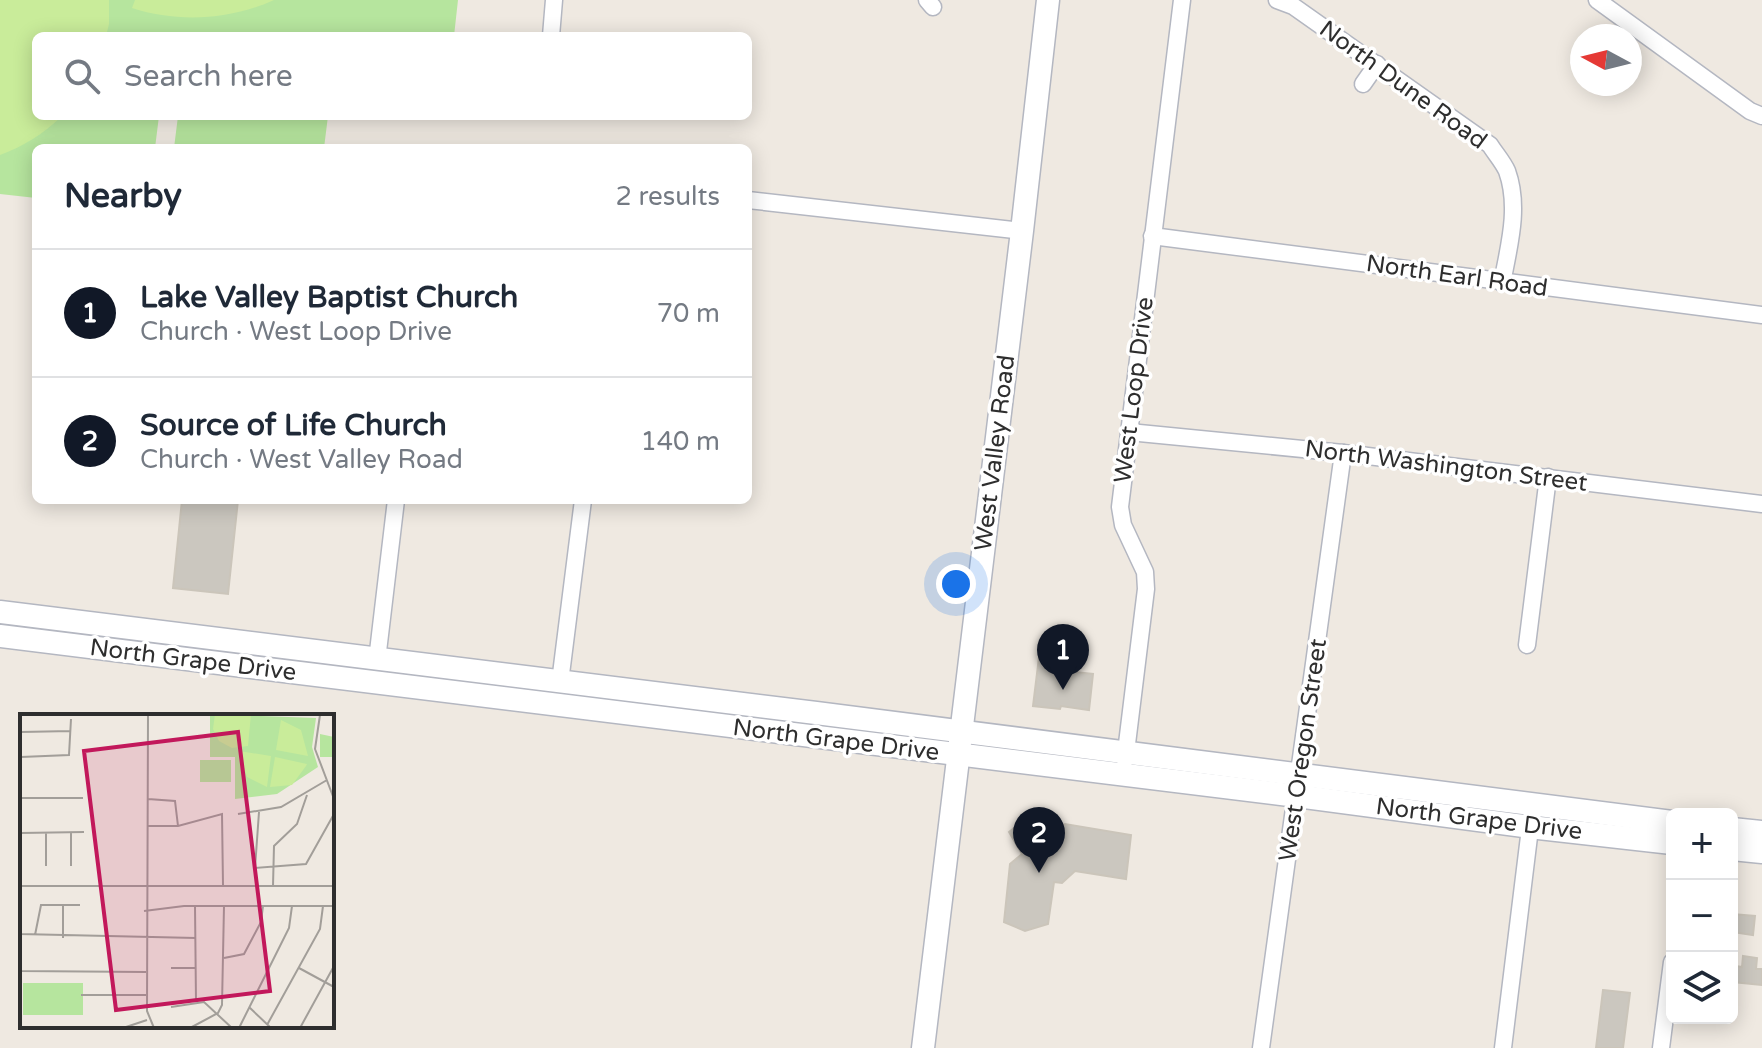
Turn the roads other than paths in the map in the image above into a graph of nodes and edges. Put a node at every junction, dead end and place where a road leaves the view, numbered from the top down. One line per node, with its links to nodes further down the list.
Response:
1 (554, 0): 6 (street)
2 (1048, 0): 11 (main road, West Valley Road)
3 (1182, 0): 12 (street, West Loop Drive)
4 (1277, 0): 7 (street, North Dune Road)
5 (1597, 0): 9 (street)
6 (551, 32)
7 (1377, 64): 8 (street); 13 (street, North Dune Road)
8 (1363, 84)
9 (1762, 116)
10 (752, 200): 11 (street)
11 (1022, 231): 26 (main road, West Valley Road)
12 (1152, 236): 13 (street, North Earl Road); 15 (street, West Loop Drive)
13 (1502, 283): 14 (street, North Earl Road)
14 (1762, 315)
15 (1129, 432): 16 (street, North Washington Street); 28 (street, West Loop Drive)
16 (1343, 453): 17 (street, North Washington Street); 29 (street, West Oregon Street)
17 (1548, 477): 20 (street, North Washington Street); 23 (street)
18 (396, 504): 24 (street)
19 (583, 504): 25 (street)
20 (1762, 504)
21 (0, 612): 24 (main road, North Grape Drive)
22 (0, 636): 27 (main road, North Grape Drive)
23 (1527, 645)
24 (377, 660): 25 (main road, North Grape Drive)
25 (560, 682): 26 (main road, North Grape Drive)
26 (962, 731): 27 (main road, West Valley Road); 28 (main road, North Grape Drive)
27 (959, 755): 28 (main road, North Grape Drive); 39 (main road, West Valley Road)
28 (1124, 764): 29 (main road, North Grape Drive)
29 (1298, 785): 30 (main road); 32 (main road, North Grape Drive); 40 (street, West Oregon Street)
30 (1533, 804): 31 (main road); 32 (street)
31 (1666, 821)
32 (1530, 827): 35 (main road, North Grape Drive); 41 (street)
33 (1738, 830): 34 (main road)
34 (1762, 832)
35 (1666, 842)
36 (1738, 850): 37 (main road)
37 (1762, 852)
38 (1666, 1009): 42 (street)
39 (923, 1048)
40 (1261, 1048)
41 (1503, 1048)
42 (1661, 1048)

